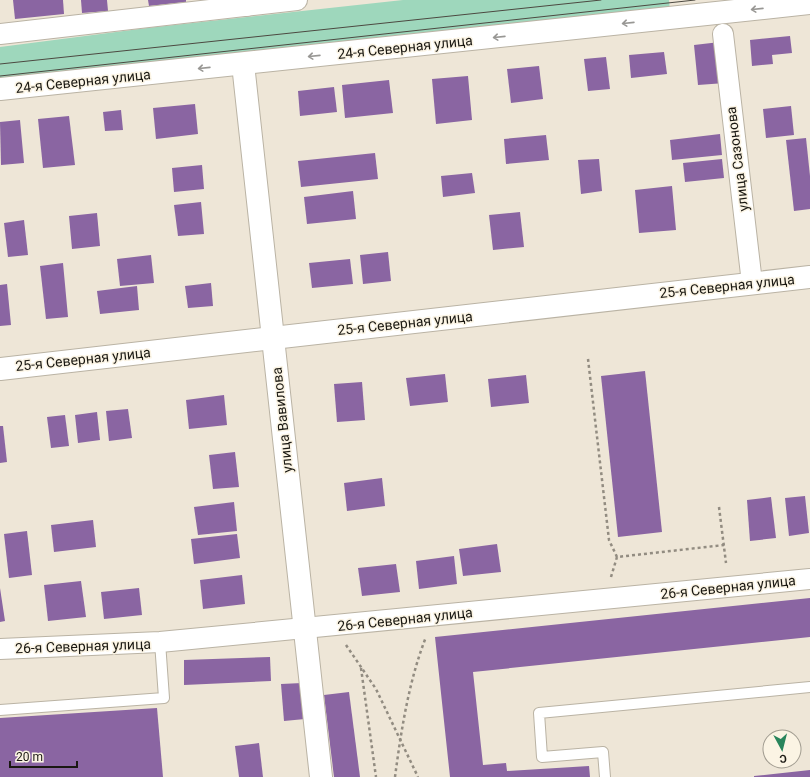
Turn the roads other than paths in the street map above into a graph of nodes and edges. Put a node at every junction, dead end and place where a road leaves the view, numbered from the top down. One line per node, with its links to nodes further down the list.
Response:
1 (297, 0): 2 (street)
2 (246, 3): 4 (street)
3 (810, 3): 6 (main road, 24-я Северная улица, one-way to 6)
4 (0, 34)
5 (723, 34): 9 (street, улица Сазонова)
6 (243, 64): 7 (main road, 24-я Северная улица, one-way to 7); 10 (main road, улица Вавилова)
7 (0, 89)
8 (810, 277): 9 (main road, 25-я Северная улица)
9 (752, 283): 10 (main road, 25-я Северная улица)
10 (273, 338): 11 (main road, 25-я Северная улица); 13 (main road, улица Вавилова)
11 (0, 369)
12 (810, 579): 13 (street, 26-я Северная улица)
13 (305, 629): 14 (street, 26-я Северная улица); 18 (main road, улица Вавилова)
14 (160, 642): 15 (street, 26-я Северная улица); 17 (lane)
15 (0, 649)
16 (810, 687): 19 (lane)
17 (0, 710)
18 (321, 777)
19 (605, 777)

